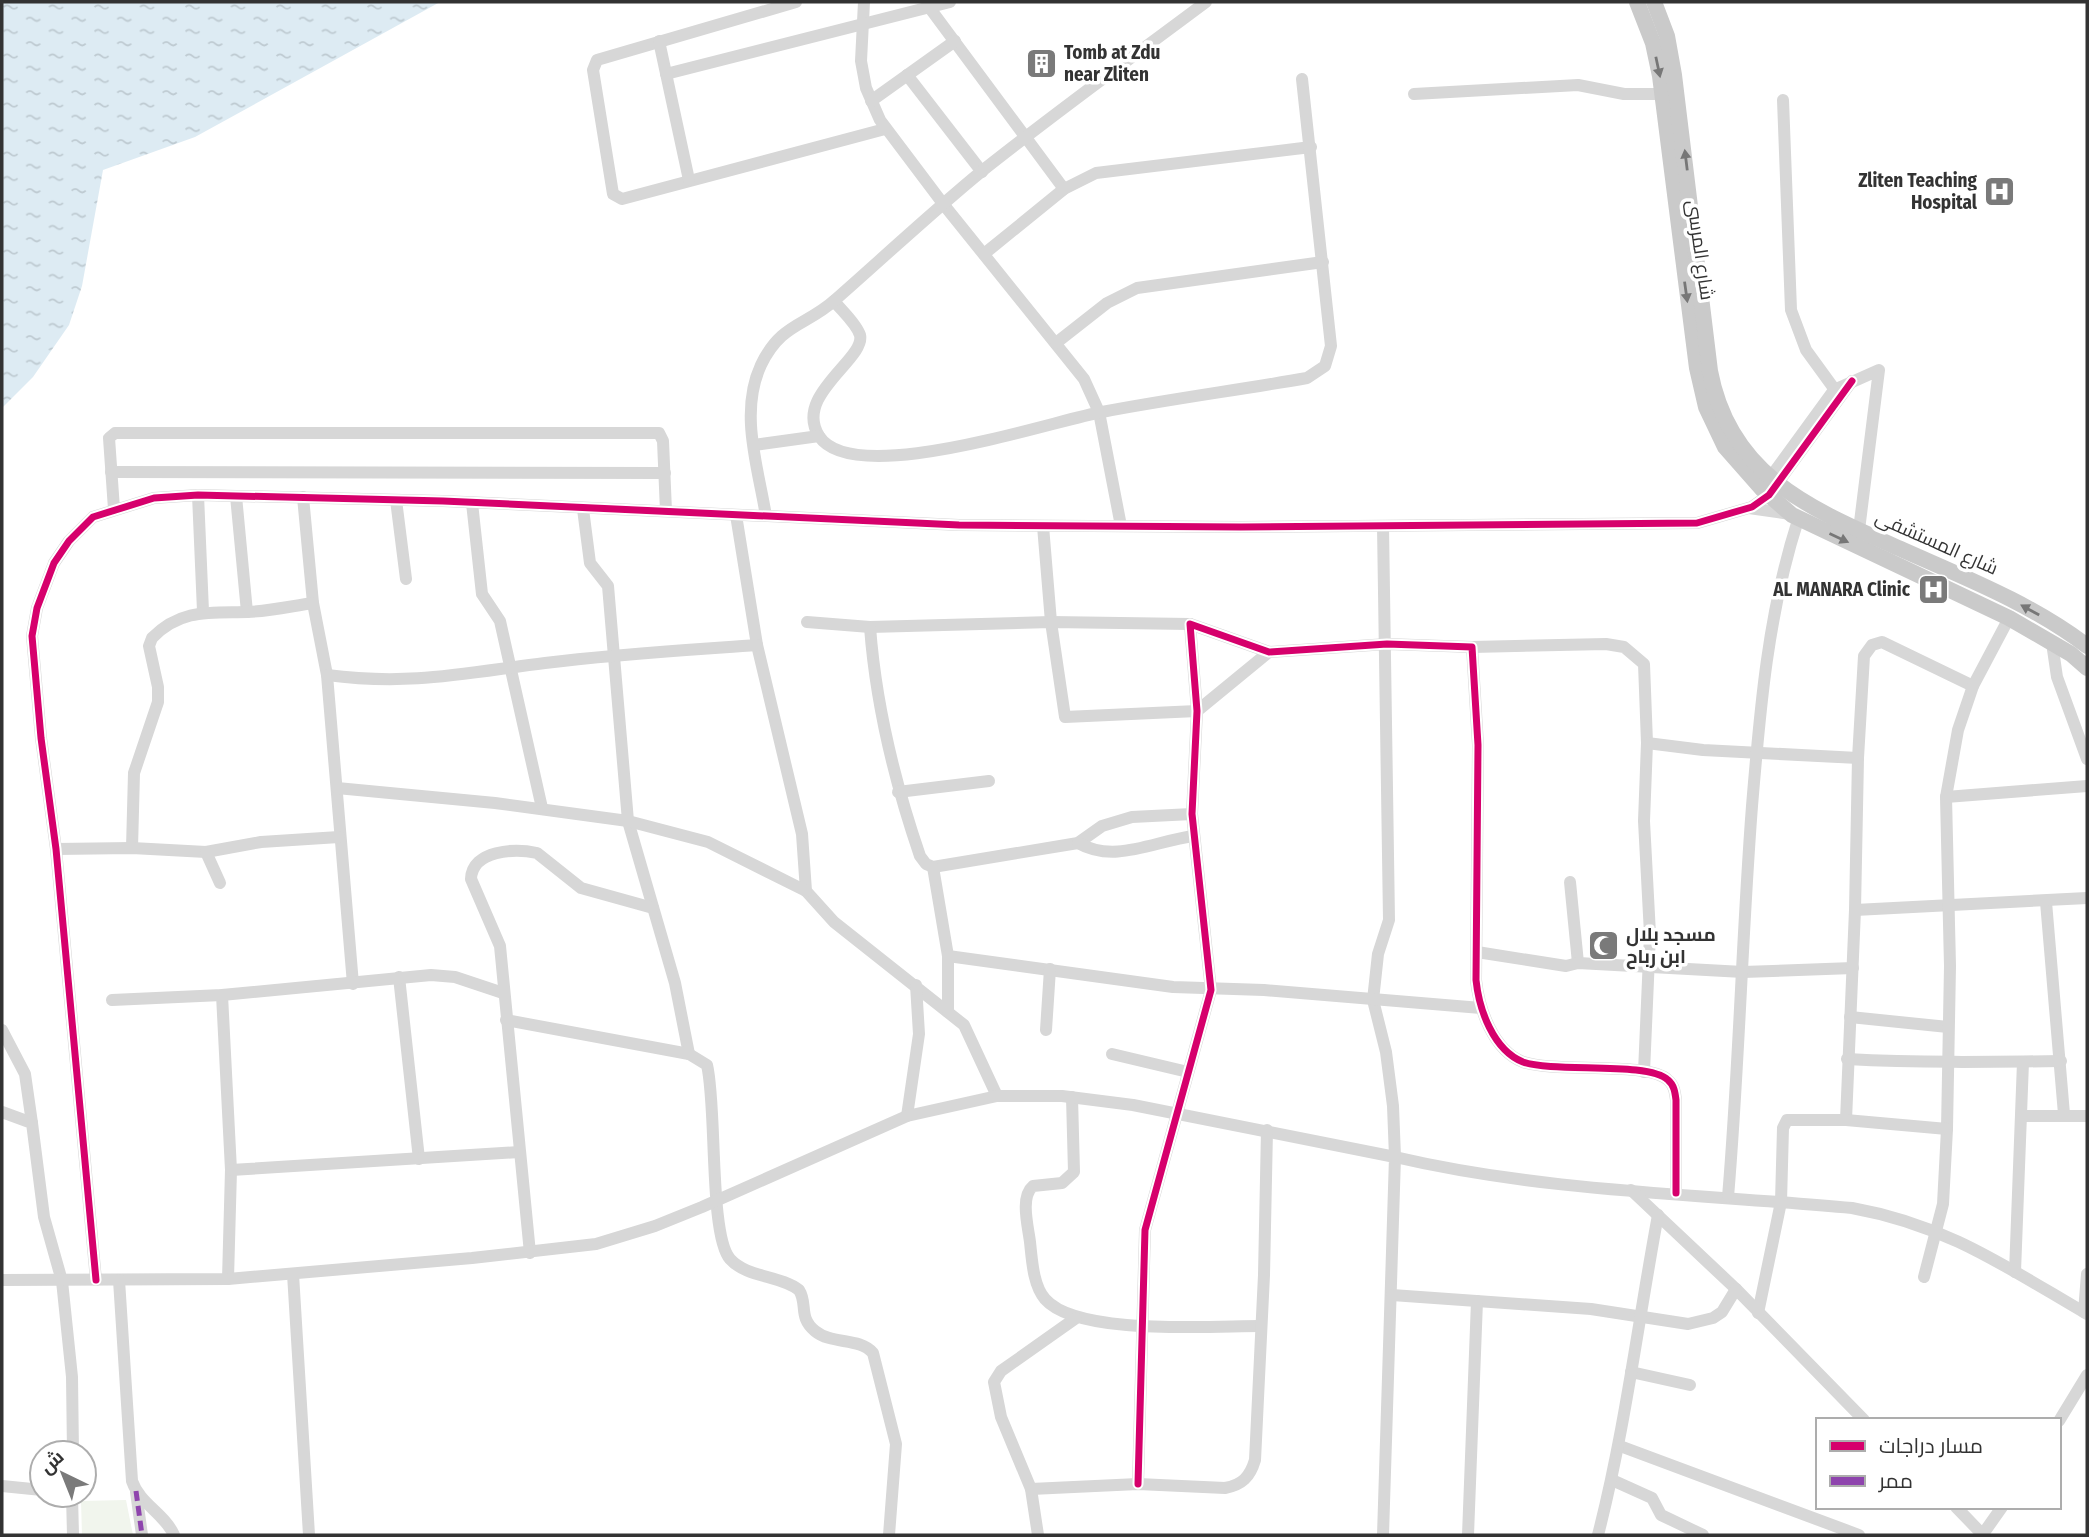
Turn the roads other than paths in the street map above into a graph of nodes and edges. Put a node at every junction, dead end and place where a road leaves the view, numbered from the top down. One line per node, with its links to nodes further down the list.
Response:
1 (796, 2): 9 (street)
2 (864, 2): 8 (street)
3 (950, 2): 7 (street)
4 (1206, 2): 19 (street)
5 (1637, 2): 15 (main road, شارع المرسى, one-way to 15)
6 (1654, 2): 35 (main road, شارع المرسى, one-way to 6)
7 (929, 7): 8 (street); 10 (street)
8 (862, 24): 11 (street); 17 (street)
9 (659, 41): 11 (street); 22 (street)
10 (955, 41): 12 (street); 19 (street)
11 (666, 74): 22 (street)
12 (907, 75): 17 (street); 21 (street)
13 (1302, 79): 20 (street)
14 (1414, 94): 15 (street)
15 (1661, 94): 35 (main road, شارع المرسى, one-way to 35)
16 (1783, 100): 29 (street)
17 (871, 101): 18 (street)
18 (885, 129): 22 (street); 24 (street)
19 (1028, 137): 21 (street); 23 (street)
20 (1311, 147): 23 (street); 26 (street)
21 (982, 172): 24 (street)
22 (689, 180)
23 (1064, 188): 25 (street)
24 (944, 205): 25 (street); 27 (street)
25 (984, 254): 28 (street)
26 (1323, 262): 28 (street); 30 (street)
27 (834, 301): 31 (street); 32 (street)
28 (1056, 343): 30 (street)
29 (1838, 394): 35 (street); 51 (street)
30 (1099, 412): 31 (street); 49 (street)
31 (819, 436): 32 (street)
32 (754, 445): 46 (street)
33 (111, 472): 34 (street); 34 (street); 42 (street)
34 (665, 473): 44 (street)
35 (1770, 487): 41 (street); 47 (main road, شارع المستشفى); 51 (main road, شارع المستشفى)
36 (198, 495): 37 (street); 42 (street); 54 (street)
37 (236, 496): 38 (street); 55 (street)
38 (303, 498): 39 (street); 53 (street)
39 (396, 500): 40 (street); 52 (street)
40 (472, 503): 43 (street); 69 (street)
41 (1749, 508): 47 (street); 50 (street)
42 (114, 509): 89 (street)
43 (583, 509): 44 (street); 67 (street)
44 (666, 511): 45 (street)
45 (736, 515): 46 (street); 63 (street)
46 (766, 516): 48 (street)
47 (1795, 517): 56 (main road, شارع المستشفى, one-way to 56); 74 (street)
48 (1043, 526): 49 (street); 58 (street)
49 (1121, 526): 50 (street)
50 (1383, 526): 62 (street)
51 (1859, 530): 64 (main road, شارع المستشفى, one-way to 51)
52 (406, 579)
53 (313, 603): 55 (street); 70 (street)
54 (203, 611): 55 (street); 88 (street)
55 (247, 612)
56 (2009, 618): 61 (main road, شارع المستشفى); 71 (street)
57 (807, 622): 60 (street)
58 (1051, 622): 59 (street); 60 (street); 72 (street)
59 (1190, 624): 66 (street); 72 (street)
60 (870, 627): 80 (street)
61 (2052, 643): 68 (main road, شارع المستشفى); 76 (street)
62 (1387, 644): 65 (street); 66 (street); 114 (street)
63 (757, 645): 67 (street); 94 (street)
64 (2087, 646)
65 (1472, 648): 73 (street); 100 (street)
66 (1269, 652): 72 (street)
67 (613, 656): 69 (street); 84 (street)
68 (2087, 668)
69 (512, 669): 70 (street); 82 (street)
70 (327, 675): 79 (street)
71 (1973, 686): 75 (street); 81 (street)
72 (1197, 711): 83 (street)
73 (1647, 743): 74 (street); 103 (street)
74 (1756, 752): 75 (street); 106 (street)
75 (1858, 758): 99 (street)
76 (2087, 759)
77 (989, 781): 80 (street)
78 (2087, 786): 81 (street)
79 (337, 788): 82 (street); 86 (street)
80 (898, 792): 91 (street)
81 (1946, 797): 97 (street)
82 (542, 808): 84 (street)
83 (1192, 814): 85 (street); 87 (street)
84 (628, 821): 94 (street); 98 (street)
85 (1194, 836): 87 (street); 110 (street)
86 (339, 837): 90 (street); 108 (street)
87 (1078, 843): 91 (street)
88 (132, 848): 89 (street); 90 (street)
89 (56, 849): 160 (street)
90 (206, 852): 93 (street)
91 (933, 867): 101 (street)
92 (1570, 882): 102 (street)
93 (220, 883)
94 (806, 891): 109 (street)
95 (2087, 898): 96 (street)
96 (2046, 902): 97 (street); 125 (street)
97 (1948, 905): 99 (street); 119 (street)
98 (653, 908): 111 (street); 122 (street)
99 (1856, 910): 104 (street)
100 (1477, 952): 102 (street); 115 (street)
101 (948, 956): 105 (street); 116 (street)
102 (1578, 963): 103 (street)
103 (1650, 967): 106 (street); 129 (street)
104 (1853, 968): 106 (street); 117 (street)
105 (1050, 969): 110 (street); 121 (street)
106 (1743, 972): 148 (street)
107 (399, 977): 108 (street); 111 (street); 144 (street)
108 (353, 984): 112 (street)
109 (916, 985): 116 (street); 135 (street)
110 (1211, 990): 114 (street); 128 (street)
111 (503, 993): 118 (street)
112 (222, 995): 113 (street); 145 (street)
113 (111, 1000)
114 (1373, 1000): 115 (street); 143 (street)
115 (1481, 1008): 129 (street)
116 (948, 1012): 130 (street)
117 (1850, 1017): 119 (street); 124 (street)
118 (506, 1020): 122 (street); 142 (street)
119 (1948, 1027): 127 (street)
120 (2, 1030): 139 (street)
121 (1046, 1031)
122 (689, 1054): 149 (street)
123 (1112, 1054): 128 (street)
124 (1847, 1059): 127 (street); 138 (street)
125 (2061, 1061): 126 (street); 134 (street)
126 (2022, 1062): 127 (street); 136 (street)
127 (1947, 1063): 140 (street)
128 (1188, 1072): 133 (street)
129 (1644, 1072): 147 (street)
130 (997, 1096): 131 (street); 135 (street)
131 (1072, 1097): 133 (street); 168 (street)
132 (2, 1112): 139 (street)
133 (1177, 1113): 141 (street); 170 (street)
134 (2064, 1114): 136 (street); 137 (street)
135 (907, 1115): 149 (street)
136 (2023, 1115): 154 (street)
137 (2087, 1115)
138 (1846, 1120): 140 (street); 150 (street)
139 (32, 1122): 162 (street)
140 (1947, 1129): 152 (street)
141 (1267, 1130): 143 (street); 171 (street)
142 (519, 1152): 144 (street); 153 (street)
143 (1395, 1157): 146 (street); 164 (street)
144 (419, 1159): 145 (street)
145 (231, 1170): 158 (street)
146 (1631, 1190): 147 (street); 151 (street)
147 (1676, 1193): 148 (street)
148 (1728, 1197): 150 (street)
149 (716, 1200): 153 (street); 194 (street)
150 (1781, 1202): 152 (street); 166 (street)
151 (1658, 1214): 163 (street); 169 (street)
152 (1938, 1230): 154 (street); 157 (street)
153 (530, 1252): 155 (street)
154 (2015, 1272): 167 (street)
155 (293, 1274): 158 (street); 193 (street)
156 (2087, 1274): 167 (street)
157 (1924, 1277)
158 (228, 1279): 161 (street)
159 (2, 1280): 162 (street)
160 (96, 1280): 161 (street); 162 (street)
161 (119, 1280): 184 (street)
162 (62, 1281): 177 (street)
163 (1736, 1289): 166 (street); 169 (street)
164 (1392, 1295): 165 (street); 196 (street)
165 (1477, 1301): 169 (street); 188 (street)
166 (1758, 1313): 175 (street)
167 (2086, 1313)
168 (1076, 1318): 170 (street); 183 (street)
169 (1638, 1319): 172 (street)
170 (1142, 1326): 171 (street); 180 (street)
171 (1260, 1326): 180 (street)
172 (1631, 1372): 174 (street); 178 (street)
173 (2087, 1376): 176 (street)
174 (1690, 1385)
175 (1862, 1418)
176 (2061, 1418)
177 (74, 1439)
178 (1620, 1446): 179 (street); 200 (street)
179 (1612, 1480): 198 (street); 199 (street)
180 (1138, 1484): 183 (street)
181 (2, 1486): 182 (street)
182 (28, 1489)
183 (1031, 1489): 195 (street)
184 (136, 1491): 191 (street); 192 (street)
185 (72, 1509): 190 (street)
186 (1958, 1509): 189 (street)
187 (2001, 1509): 189 (street)
188 (1469, 1534): 197 (street)
189 (1983, 1534)
190 (73, 1535)
191 (142, 1535)
192 (174, 1535)
193 (309, 1535)
194 (889, 1535)
195 (1037, 1535)
196 (1383, 1535)
197 (1483, 1535)
198 (1598, 1535)
199 (1703, 1535)
200 (1859, 1535)

